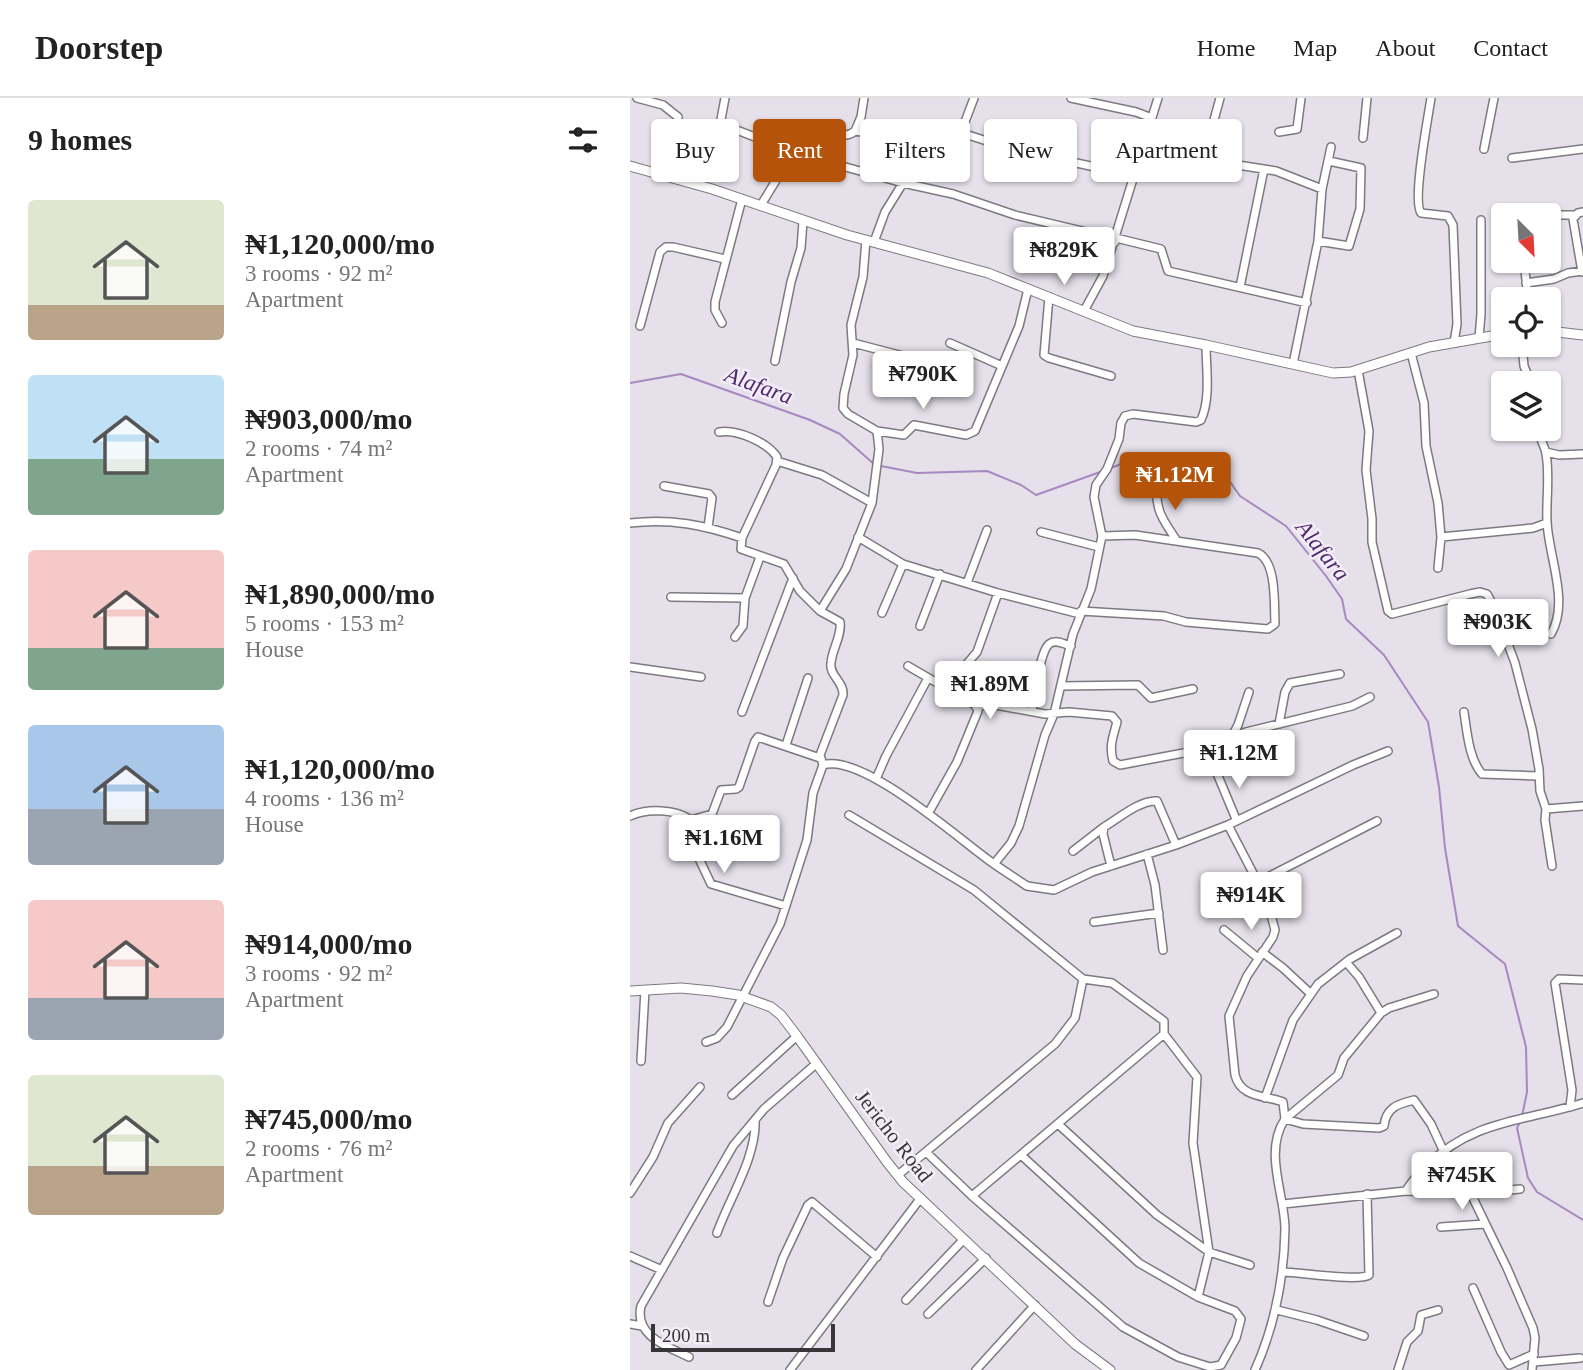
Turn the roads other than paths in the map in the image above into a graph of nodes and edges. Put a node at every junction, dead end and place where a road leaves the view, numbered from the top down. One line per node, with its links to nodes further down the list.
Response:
1 (637, 98): 12 (street)
2 (725, 98): 14 (street)
3 (864, 98): 17 (street)
4 (974, 98): 15 (street)
5 (1071, 98): 13 (street)
6 (1158, 98): 13 (street)
7 (1220, 98): 16 (street)
8 (1301, 98): 19 (street)
9 (1367, 98): 22 (street)
10 (1431, 98): 67 (street)
11 (1494, 98): 24 (street)
12 (678, 117)
13 (1152, 118)
14 (722, 119)
15 (966, 119)
16 (1214, 119)
17 (855, 131): 18 (street); 20 (street)
18 (860, 132)
19 (1279, 132)
20 (846, 136)
21 (970, 136): 30 (street)
22 (1363, 138)
23 (1331, 147): 27 (street)
24 (1484, 149)
25 (1583, 149): 26 (street)
26 (1512, 158)
27 (1329, 161): 38 (street); 48 (street)
28 (1242, 165): 32 (street)
29 (630, 166): 37 (street)
30 (1091, 166)
31 (846, 167): 36 (street)
32 (1264, 169): 38 (street); 53 (street)
33 (697, 182): 37 (street)
34 (775, 182): 40 (street)
35 (1131, 182): 46 (street)
36 (903, 183): 46 (street); 47 (street)
37 (696, 185): 39 (street)
38 (1322, 189): 48 (street)
39 (742, 199): 40 (street); 49 (street)
40 (761, 205): 45 (street)
41 (1583, 212): 43 (street)
42 (1561, 215): 43 (street)
43 (1574, 215): 50 (street)
44 (1481, 220): 64 (street)
45 (803, 221): 47 (street); 70 (street)
46 (1115, 240): 53 (street); 58 (street)
47 (870, 241): 55 (street); 65 (street)
48 (1318, 241): 57 (street)
49 (725, 260): 59 (street); 60 (street)
50 (1582, 272): 52 (street)
51 (1526, 273): 52 (street)
52 (1527, 282): 54 (street)
53 (1240, 287): 57 (street)
54 (1527, 287)
55 (1028, 289): 56 (street); 72 (street)
56 (1049, 297): 58 (street); 75 (street)
57 (1307, 303): 71 (street)
58 (1084, 311): 68 (street)
59 (722, 323)
60 (640, 326)
61 (1561, 332): 62 (street)
62 (1583, 335)
63 (1491, 336): 64 (street)
64 (1479, 338): 67 (street)
65 (853, 343): 74 (street); 76 (street)
66 (950, 343): 72 (street)
67 (1454, 343): 69 (street)
68 (1206, 345): 71 (street); 90 (street)
69 (1411, 353): 73 (street); 92 (street)
70 (775, 361)
71 (1293, 364): 73 (street)
72 (1002, 366): 76 (street)
73 (1358, 370): 134 (street)
74 (935, 374)
75 (1111, 376)
76 (877, 431): 84 (street)
77 (719, 432): 81 (street)
78 (1541, 441): 79 (street)
79 (1546, 452): 80 (street); 86 (street)
80 (1583, 454)
81 (777, 461): 84 (street); 93 (street)
82 (664, 486): 87 (street)
83 (1157, 487): 94 (street)
84 (872, 503): 91 (street)
85 (630, 523): 87 (street)
86 (1547, 523): 92 (street); 109 (street)
87 (708, 527): 93 (street)
88 (988, 530): 101 (street)
89 (1041, 532): 95 (street)
90 (1102, 536): 94 (street); 95 (street)
91 (858, 537): 97 (street); 105 (street)
92 (1441, 537): 98 (street)
93 (742, 538): 96 (street)
94 (1177, 541): 107 (street)
95 (1099, 547): 107 (street)
96 (760, 557): 100 (street); 104 (street)
97 (903, 564): 99 (street); 106 (street)
98 (1438, 568)
99 (940, 574): 101 (street); 108 (street)
100 (793, 577): 105 (street); 125 (street)
101 (967, 583): 102 (street)
102 (999, 593): 107 (street); 119 (street)
103 (671, 597): 104 (street)
104 (746, 598): 110 (street)
105 (821, 611): 132 (street)
106 (883, 613)
107 (1081, 613): 111 (street)
108 (920, 626)
109 (1551, 634)
110 (735, 637)
111 (1071, 646): 118 (street); 124 (street)
112 (908, 666): 117 (street)
113 (630, 667): 115 (street)
114 (1340, 674): 128 (street)
115 (701, 677)
116 (808, 678): 130 (street)
117 (928, 678): 119 (street); 135 (street)
118 (1061, 686): 120 (street); 127 (street)
119 (946, 688): 123 (street)
120 (1193, 689)
121 (1249, 692): 129 (street)
122 (1370, 698): 128 (street)
123 (977, 707): 124 (street); 138 (street)
124 (1032, 711): 127 (street)
125 (742, 712)
126 (1464, 712): 134 (street)
127 (1054, 714): 129 (street); 149 (street)
128 (1279, 724): 129 (street)
129 (1230, 738)
130 (786, 745): 132 (street); 142 (street)
131 (1388, 751): 141 (street)
132 (822, 761): 135 (street); 153 (street)
133 (1216, 771): 141 (street)
134 (1538, 776): 137 (street)
135 (876, 779): 138 (street)
136 (1583, 806): 137 (street)
137 (1546, 809): 151 (street)
138 (929, 812): 149 (street)
139 (849, 814): 161 (street)
140 (630, 816): 142 (street)
141 (1236, 819): 144 (street)
142 (691, 820): 153 (street)
143 (1377, 821): 152 (street)
144 (1228, 825): 146 (street); 152 (street)
145 (1104, 827): 146 (street); 147 (street); 150 (street)
146 (1176, 845): 148 (street)
147 (1073, 851)
148 (1147, 853): 150 (street); 154 (street)
149 (994, 864): 150 (street)
150 (1111, 866)
151 (1552, 866)
152 (1258, 882): 159 (street)
153 (786, 906): 167 (street)
154 (1159, 914): 155 (street); 158 (street)
155 (1094, 922)
156 (1224, 930): 159 (street)
157 (1397, 933): 160 (street)
158 (1163, 950)
159 (1260, 955): 165 (street); 176 (street)
160 (1346, 962): 165 (street); 168 (street)
161 (1083, 979): 169 (street); 183 (street)
162 (1583, 980): 178 (street)
163 (630, 990): 164 (street, Jericho Road)
164 (645, 990): 167 (street, Jericho Road); 172 (street)
165 (1311, 994): 176 (street)
166 (1434, 994): 168 (street)
167 (743, 996): 170 (street, Jericho Road); 171 (street)
168 (1381, 1013): 180 (street)
169 (1164, 1034): 181 (street); 198 (street)
170 (797, 1036): 173 (street, Jericho Road); 175 (street)
171 (706, 1042)
172 (641, 1061)
173 (817, 1063): 179 (street); 185 (street, Jericho Road)
174 (700, 1087): 188 (street)
175 (733, 1095)
176 (1265, 1098): 180 (street)
177 (1583, 1103): 178 (street)
178 (1570, 1107): 182 (street)
179 (754, 1119): 196 (street); 203 (street)
180 (1285, 1119): 182 (street); 193 (street)
181 (1058, 1124): 184 (street); 198 (street)
182 (1443, 1150): 187 (street)
183 (926, 1152): 185 (street); 191 (street)
184 (1021, 1155): 191 (street); 206 (street)
185 (898, 1175): 192 (street, Jericho Road)
186 (1520, 1189): 190 (street)
187 (1406, 1191): 189 (street); 190 (street)
188 (630, 1193)
189 (1367, 1194): 193 (street); 204 (street)
190 (1471, 1194): 194 (street)
191 (972, 1196): 206 (street)
192 (920, 1199): 197 (street, Jericho Road); 200 (street)
193 (1283, 1204): 204 (street)
194 (1485, 1224): 195 (street); 218 (street)
195 (1441, 1227)
196 (717, 1233)
197 (964, 1239): 201 (street, Jericho Road); 207 (street)
198 (1209, 1252): 202 (street); 206 (street)
199 (630, 1256): 203 (street)
200 (877, 1257): 208 (street); 220 (street)
201 (986, 1258): 209 (street, Jericho Road); 212 (street)
202 (1250, 1265)
203 (662, 1270): 214 (street)
204 (1282, 1272): 210 (street)
205 (1473, 1288): 219 (street)
206 (1198, 1297)
207 (906, 1300)
208 (768, 1302)
209 (1035, 1305): 221 (street); 222 (street, Jericho Road)
210 (1277, 1310): 215 (street); 223 (street)
211 (1438, 1310): 224 (street)
212 (928, 1314)
213 (630, 1324): 214 (street)
214 (642, 1326): 216 (street)
215 (1364, 1336)
216 (689, 1357)
217 (1580, 1358): 218 (street)
218 (1533, 1362): 219 (street)
219 (1506, 1368)
220 (790, 1370)
221 (976, 1370)
222 (1110, 1370)
223 (1255, 1370)
224 (1398, 1370)

